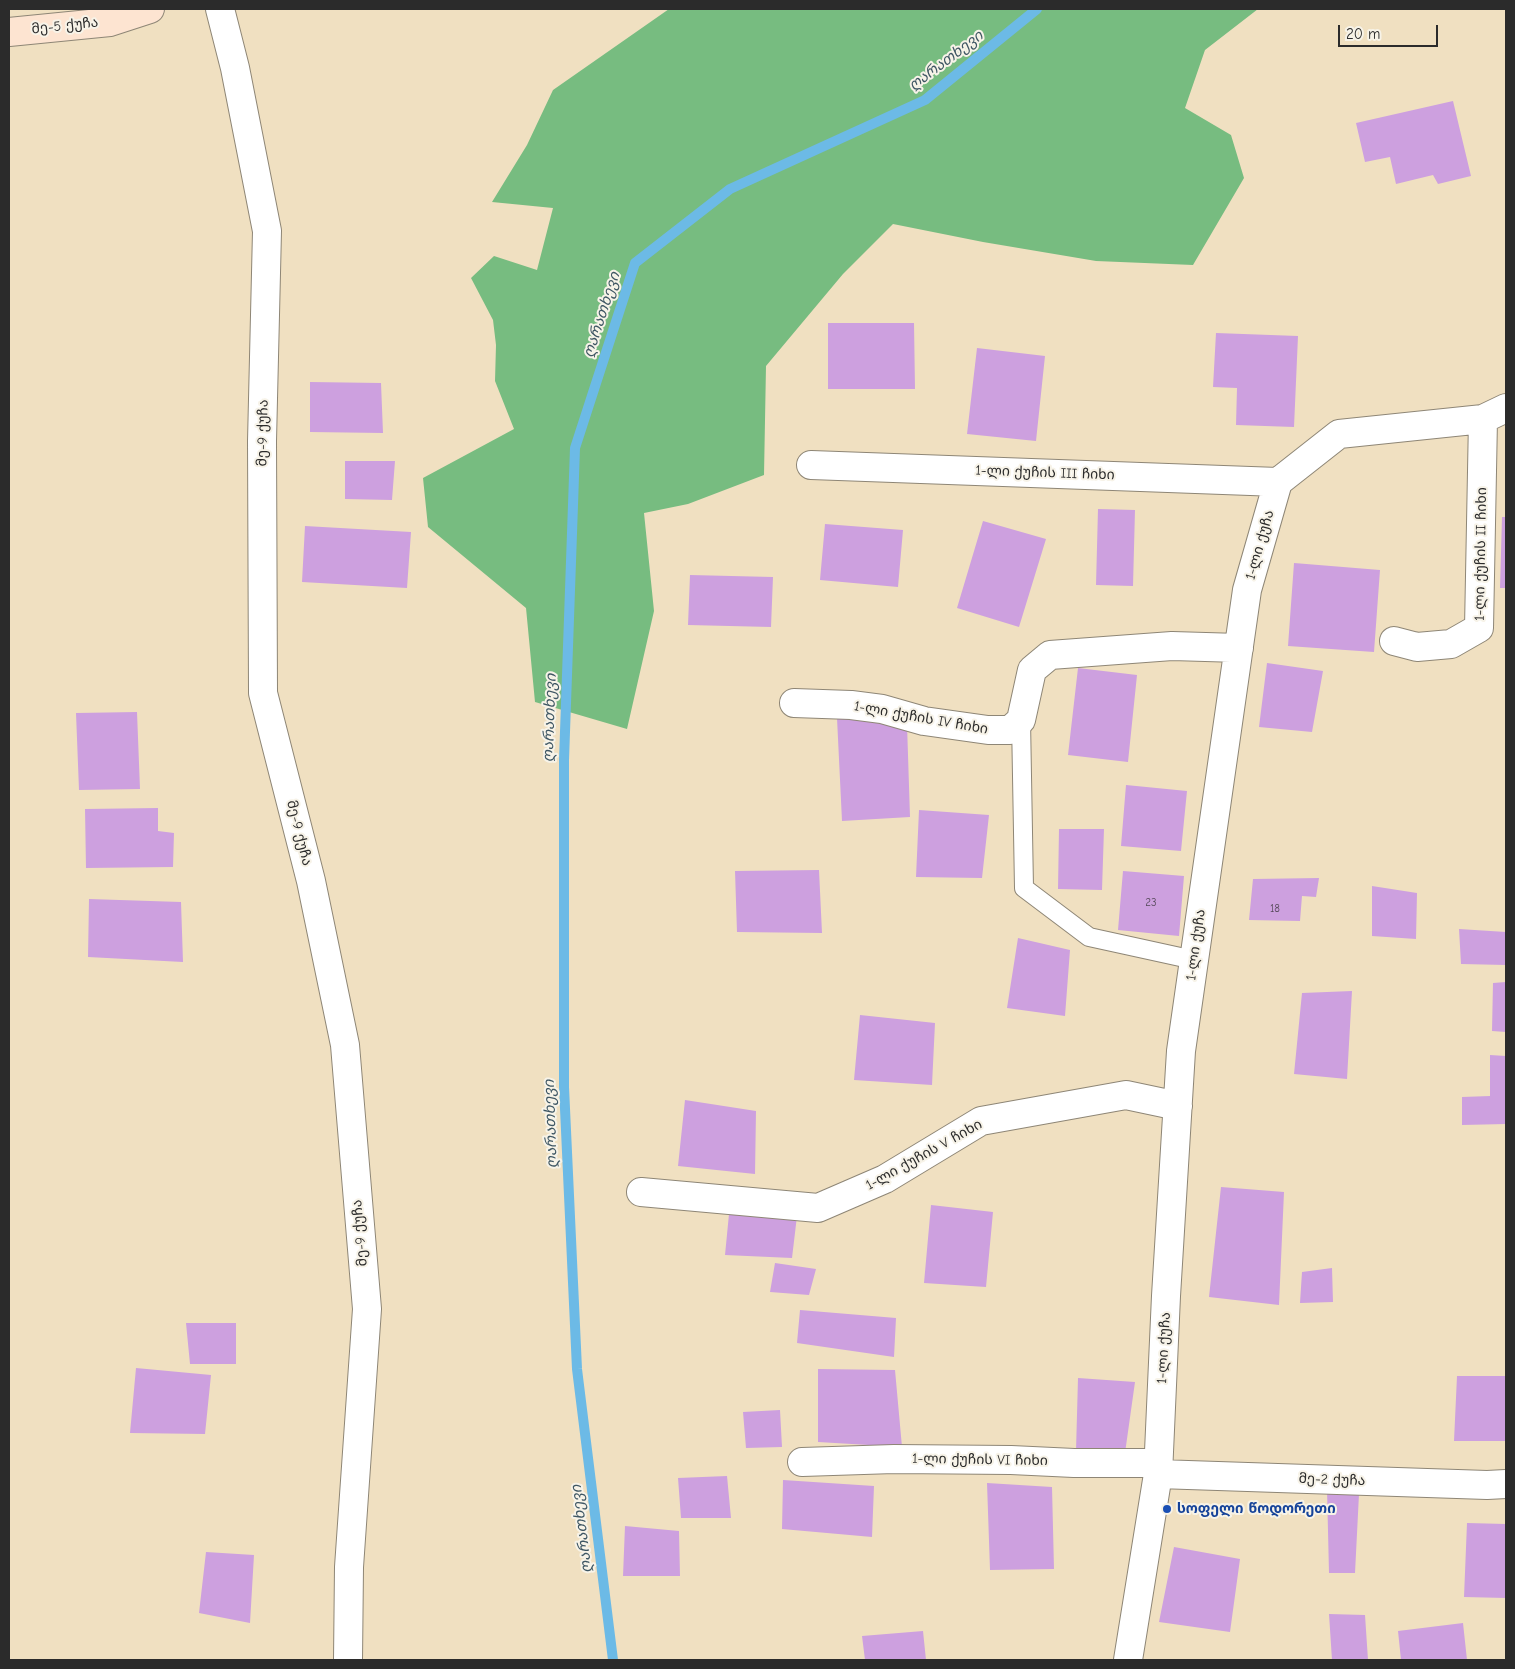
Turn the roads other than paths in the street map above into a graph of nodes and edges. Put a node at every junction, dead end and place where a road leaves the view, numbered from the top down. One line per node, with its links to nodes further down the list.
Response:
1 (150, 9): 3 (street, მე-5 ქუჩა)
2 (220, 9): 17 (street, მე-9 ქუჩა)
3 (9, 32)
4 (1495, 414): 6 (street); 7 (street, 1-ლი ქუჩის II ჩიხი)
5 (811, 465): 6 (street, 1-ლი ქუჩის III ჩიხი)
6 (1278, 482): 8 (street, 1-ლი ქუჩა)
7 (1394, 641)
8 (1239, 648): 10 (street); 11 (street, 1-ლი ქუჩა)
9 (794, 703): 10 (street, 1-ლი ქუჩის IV ჩიხი)
10 (1021, 720): 11 (lane)
11 (1194, 960): 12 (street, 1-ლი ქუჩა)
12 (1178, 1106): 13 (street, 1-ლი ქუჩის V ჩიხი); 15 (street, 1-ლი ქუჩა)
13 (641, 1192)
14 (802, 1462): 15 (street, 1-ლი ქუჩის VI ჩიხი)
15 (1158, 1468): 16 (street, მე-2 ქუჩა); 18 (street, 1-ლი ქუჩა)
16 (1506, 1484)
17 (348, 1660)
18 (1128, 1660)

